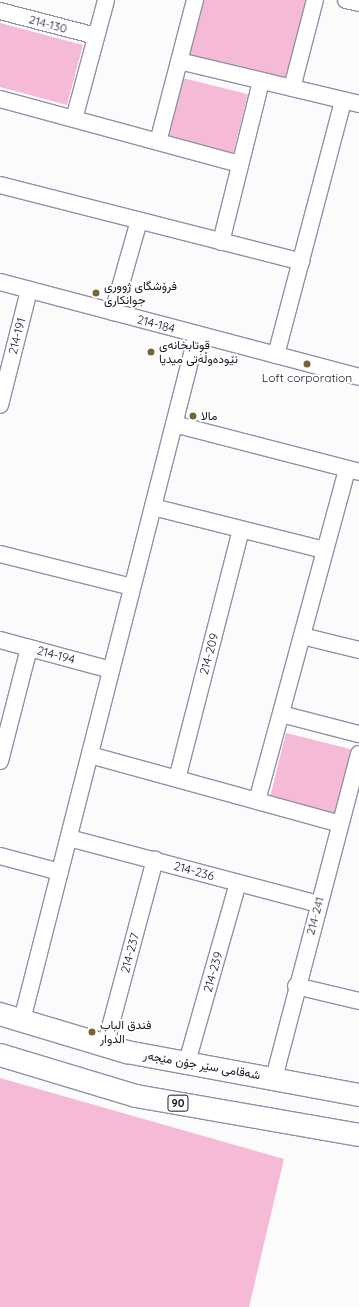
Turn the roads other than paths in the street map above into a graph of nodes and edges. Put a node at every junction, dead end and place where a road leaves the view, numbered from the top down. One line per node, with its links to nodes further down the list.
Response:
1 (106, 0): 7 (street)
2 (195, 0): 8 (street)
3 (315, 0): 10 (street)
4 (346, 0): 5 (street)
5 (359, 3)
6 (0, 11): 7 (street, 214-130)
7 (96, 36): 14 (street)
8 (179, 61): 9 (street); 15 (street)
9 (260, 81): 10 (street); 16 (street)
10 (292, 88): 12 (street)
11 (0, 99): 14 (street)
12 (343, 101): 13 (street); 20 (street)
13 (359, 104)
14 (74, 119): 15 (street)
15 (158, 142): 16 (street)
16 (240, 164): 19 (street)
17 (0, 185): 18 (street)
18 (139, 221): 19 (street); 23 (street)
19 (221, 242): 20 (street)
20 (301, 262): 25 (street)
21 (0, 282): 22 (street, 214-184)
22 (29, 290): 23 (street, 214-184); 27 (street, 214-191)
23 (113, 312): 24 (street, 214-184)
24 (197, 334): 25 (street, 214-184); 28 (street)
25 (276, 355): 26 (street, 214-184)
26 (359, 377)
27 (0, 405)
28 (174, 424): 29 (street); 30 (street)
29 (353, 470): 32 (street)
30 (153, 507): 31 (street); 34 (street)
31 (241, 530): 32 (street); 45 (street, 214-209)
32 (324, 550): 35 (street)
33 (0, 554): 34 (street)
34 (132, 587): 39 (street)
35 (302, 636): 38 (street); 40 (street)
36 (0, 640): 37 (street, 214-194)
37 (29, 648): 39 (street, 214-194); 44 (street)
38 (359, 650)
39 (111, 670): 43 (street)
40 (281, 714): 41 (street); 46 (street)
41 (359, 734)
42 (359, 754): 47 (street, 214-241)
43 (90, 755): 45 (street); 48 (street)
44 (0, 761)
45 (177, 779): 46 (street)
46 (257, 801): 47 (street)
47 (340, 824): 53 (street, 214-241)
48 (69, 838): 50 (street, 214-236); 51 (street)
49 (0, 856): 51 (street)
50 (155, 860): 52 (street, 214-236); 58 (street, 214-237)
51 (60, 872): 57 (street)
52 (238, 882): 53 (street, 214-236); 60 (street, 214-239)
53 (318, 904): 54 (street, 214-241)
54 (296, 986): 55 (street); 61 (street, 214-241)
55 (359, 1001)
56 (0, 1014): 57 (highway, شەقامی سێر جۆن مێجەر)
57 (22, 1020): 58 (highway, شەقامی سێر جۆن مێجەر)
58 (105, 1046): 60 (highway, شەقامی سێر جۆن مێجەر)
59 (0, 1055): 63 (highway, 90)
60 (187, 1062): 61 (highway, شەقامی سێر جۆن مێجەر)
61 (274, 1078): 62 (highway, شەقامی سێر جۆن مێجەر)
62 (359, 1095)
63 (359, 1135)

